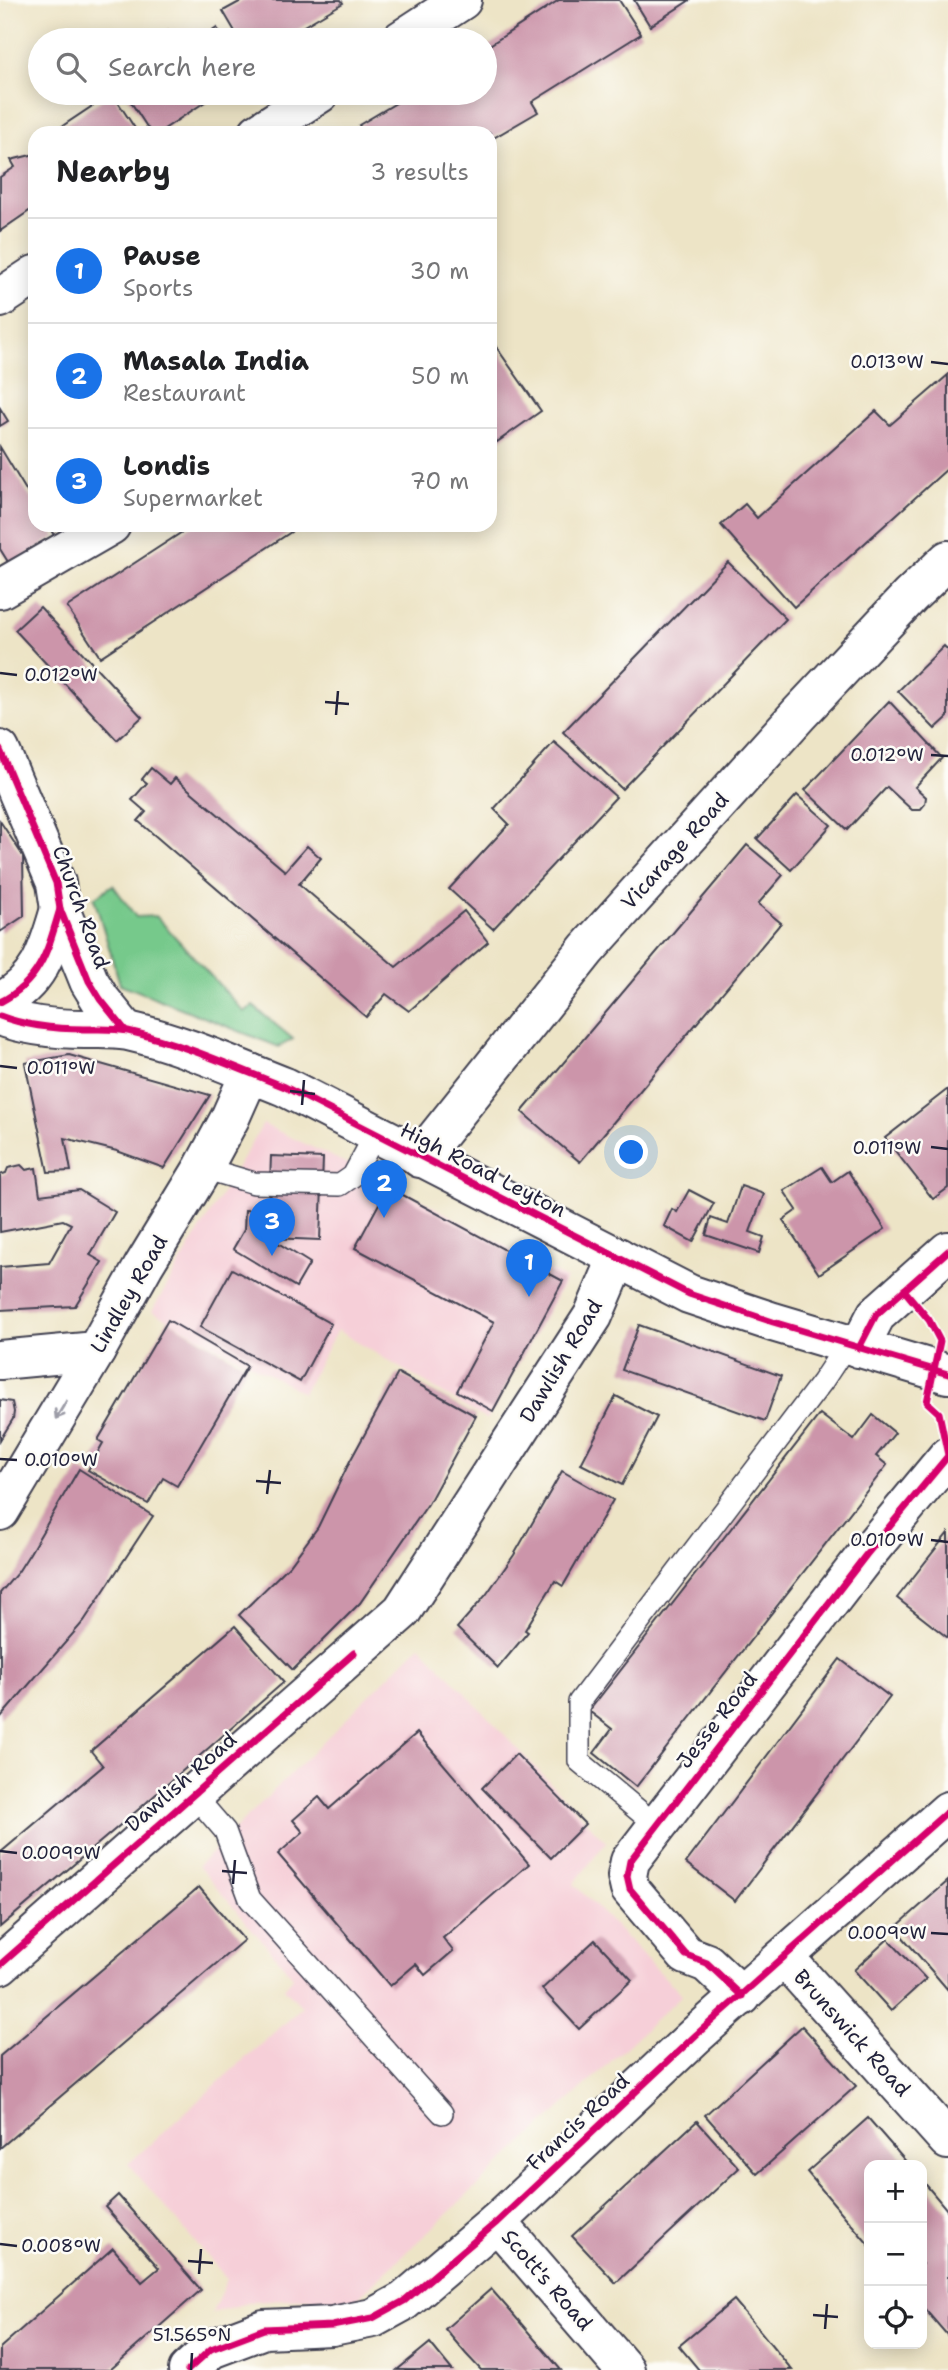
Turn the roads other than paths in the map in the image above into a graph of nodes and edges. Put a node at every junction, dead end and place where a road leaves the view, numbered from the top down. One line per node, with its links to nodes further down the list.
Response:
1 (462, 0): 2 (street)
2 (419, 28)
3 (301, 105): 4 (street)
4 (269, 126)
5 (28, 280): 6 (street)
6 (0, 298)
7 (99, 532): 9 (street)
8 (948, 560): 17 (street, Vicarage Road)
9 (0, 589)
10 (0, 750): 11 (street, Church Road)
11 (60, 909): 12 (street); 14 (street, Church Road)
12 (0, 1002)
13 (0, 1016): 14 (street, High Road Leyton)
14 (125, 1030): 15 (street, High Road Leyton)
15 (250, 1073): 16 (street, High Road Leyton); 18 (street, Lindley Road)
16 (374, 1135): 17 (street, High Road Leyton); 18 (lane)
17 (420, 1158): 20 (street, High Road Leyton)
18 (203, 1168): 22 (street, Lindley Road)
19 (948, 1251): 21 (street)
20 (618, 1257): 21 (street, High Road Leyton); 27 (street, Dawlish Road)
21 (853, 1346): 24 (street, High Road Leyton); 29 (lane)
22 (96, 1351): 23 (street); 26 (street, Lindley Road, one-way to 26)
23 (0, 1360)
24 (948, 1374)
25 (948, 1456): 29 (street, Jesse Road)
26 (0, 1511)
27 (193, 1794): 31 (street, Dawlish Road); 33 (lane)
28 (948, 1811): 30 (street, Francis Road)
29 (657, 1826): 32 (street, Jesse Road)
30 (785, 1958): 32 (street, Francis Road); 34 (street, Brunswick Road)
31 (0, 1965)
32 (742, 1996): 35 (street, Francis Road)
33 (442, 2113)
34 (948, 2140)
35 (497, 2222): 36 (street, Francis Road); 37 (street, Scott's Road)
36 (188, 2370)
37 (625, 2370)

